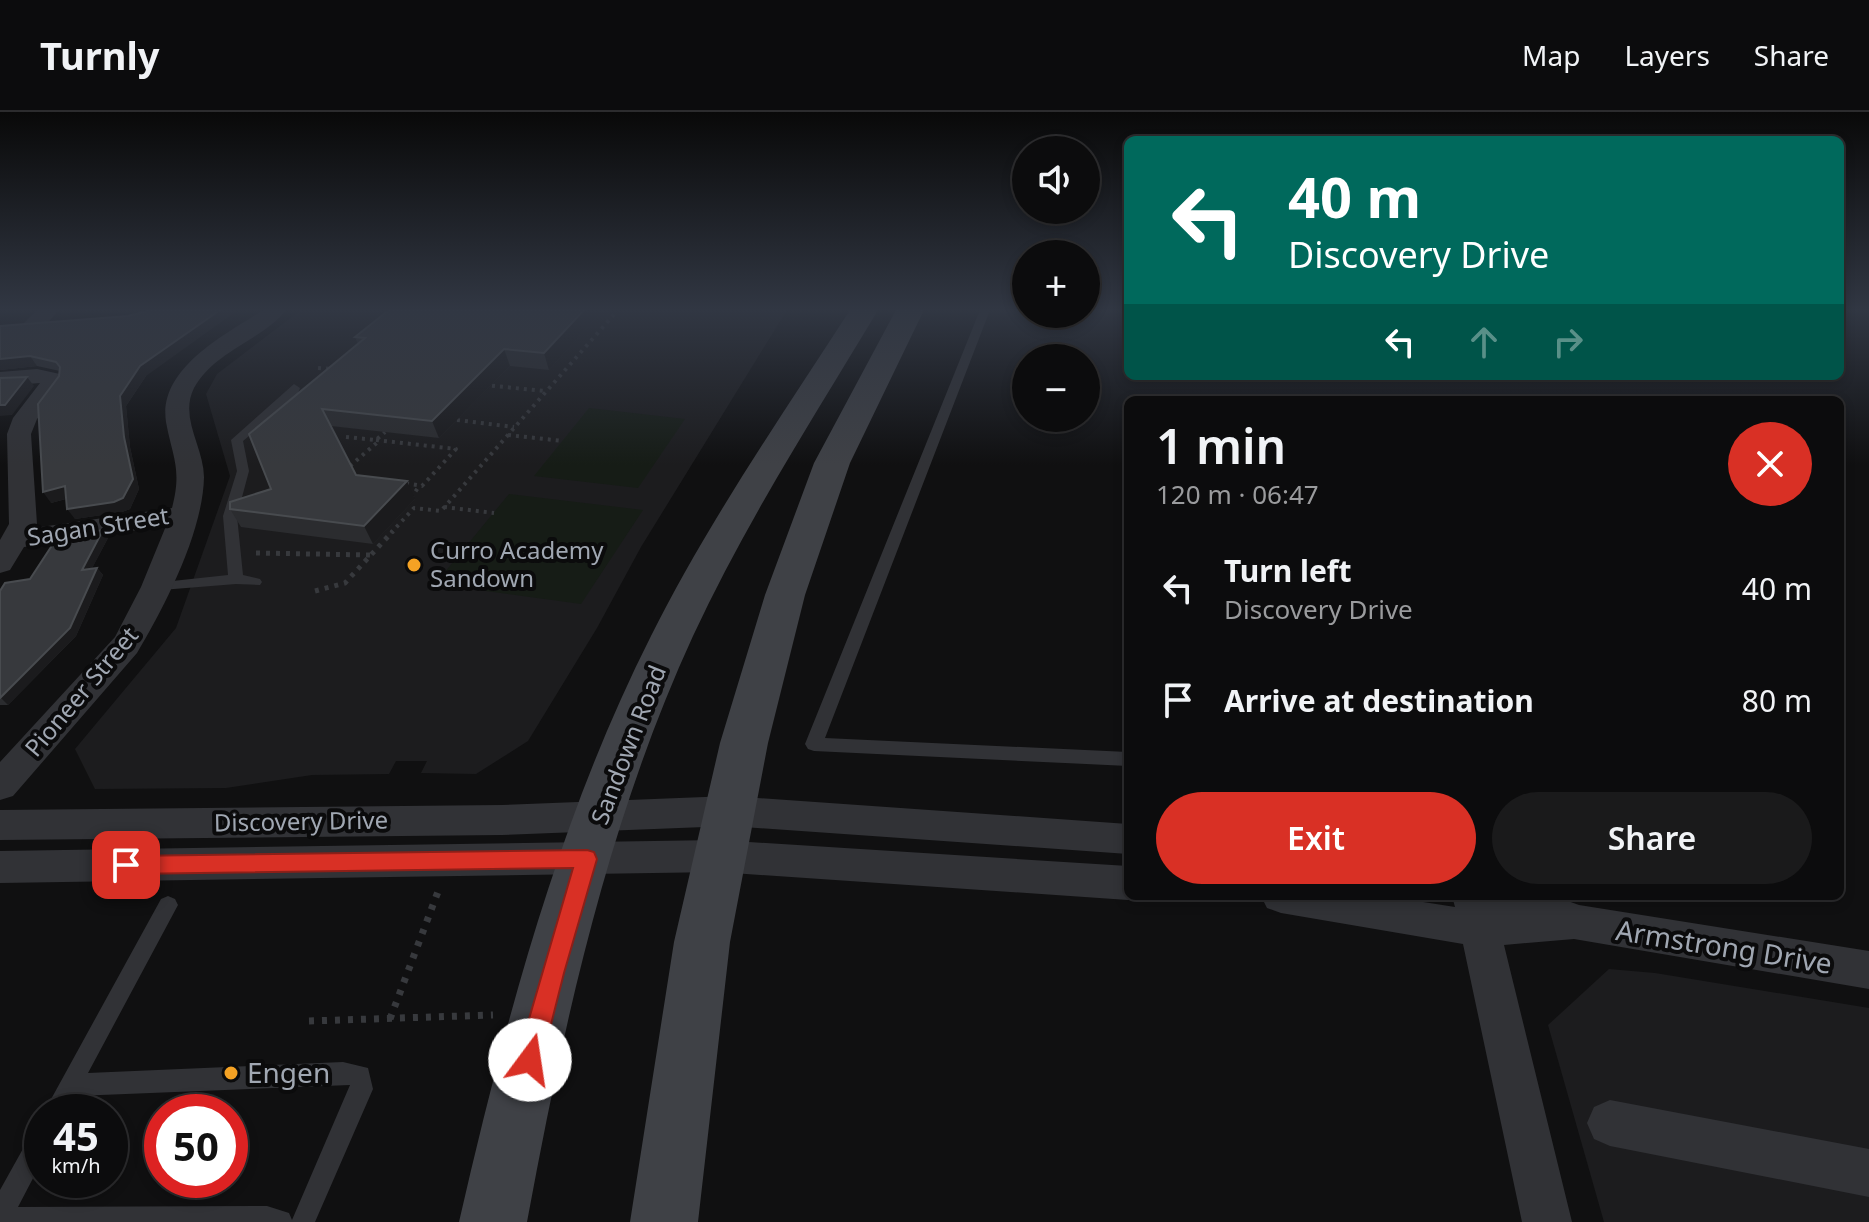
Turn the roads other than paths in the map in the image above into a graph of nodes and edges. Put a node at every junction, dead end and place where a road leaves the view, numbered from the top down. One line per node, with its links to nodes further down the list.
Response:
1 (206, 362): 8 (street, Pioneer Street)
2 (832, 362): 17 (main road, Sandown Road)
3 (884, 362): 16 (main road)
4 (965, 362): 13 (lane)
5 (0, 379): 7 (street)
6 (294, 388): 10 (lane)
7 (10, 435): 9 (street)
8 (183, 515): 9 (street, Sagan Street); 12 (street, Pioneer Street)
9 (7, 552)
10 (236, 579): 11 (lane); 12 (lane)
11 (255, 582)
12 (154, 588): 14 (street, Pioneer Street)
13 (1124, 759)
14 (0, 786)
15 (0, 825): 17 (street, Discovery Drive)
16 (724, 834): 17 (street); 18 (street); 20 (street); 36 (main road)
17 (594, 836): 19 (street, Discovery Drive); 35 (main road, Sandown Road)
18 (1124, 839)
19 (0, 867)
20 (1124, 883)
21 (1327, 900): 24 (street)
22 (1519, 900): 25 (street)
23 (168, 905): 27 (lane)
24 (1475, 913): 25 (street); 37 (street)
25 (1579, 923): 26 (street, Armstrong Drive)
26 (1869, 970)
27 (70, 1085): 28 (lane); 34 (lane)
28 (65, 1094)
29 (1610, 1123): 31 (street)
30 (24, 1171): 32 (lane)
31 (1869, 1173)
32 (0, 1217): 33 (lane)
33 (280, 1222)
34 (303, 1222)
35 (493, 1222)
36 (664, 1222)
37 (1547, 1222)

